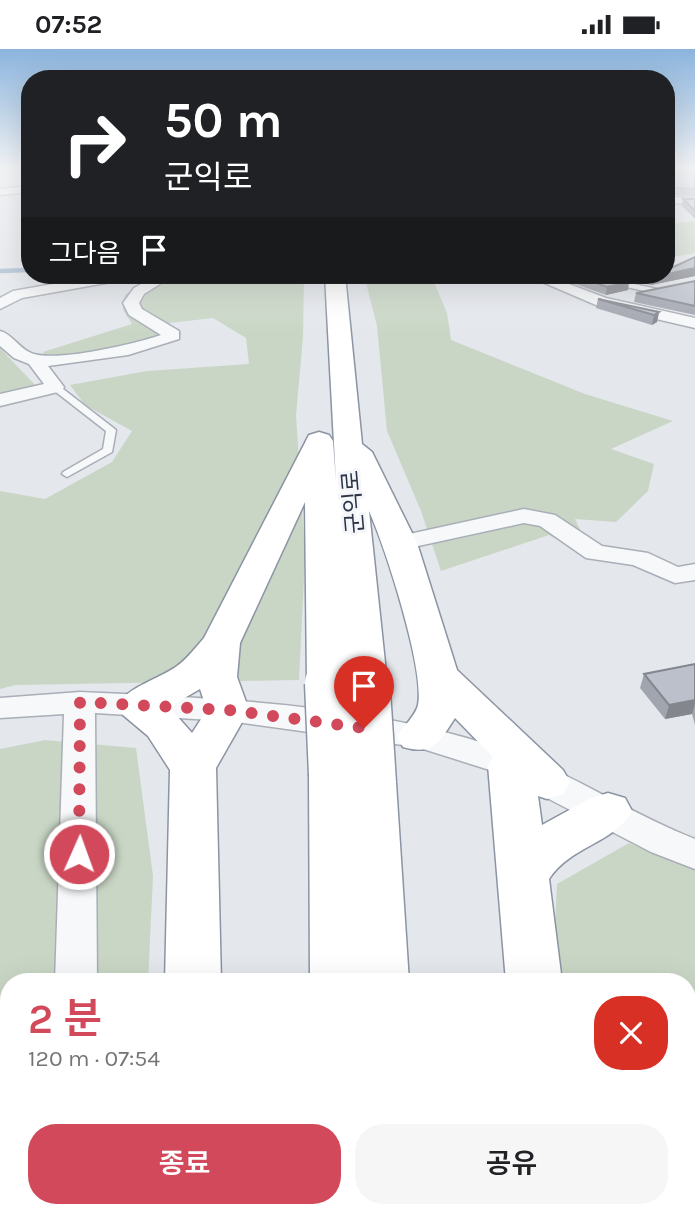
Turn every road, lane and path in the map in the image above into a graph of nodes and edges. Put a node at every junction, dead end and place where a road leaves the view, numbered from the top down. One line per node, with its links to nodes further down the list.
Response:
1 (76, 284): 10 (street)
2 (151, 284): 13 (street)
3 (318, 284): 16 (highway, 군익로)
4 (335, 284): 16 (highway, 군익로)
5 (556, 284): 9 (street)
6 (622, 284): 8 (lane)
7 (674, 286): 8 (street)
8 (654, 291): 9 (street)
9 (601, 302): 11 (street)
10 (0, 305)
11 (695, 323)
12 (0, 336): 13 (street)
13 (35, 361): 14 (street)
14 (55, 387): 15 (street); 17 (lane)
15 (0, 400)
16 (333, 435): 18 (highway); 20 (highway); 22 (highway, 군익로); 22 (highway, 군익로)
17 (67, 474)
18 (400, 543): 19 (street); 21 (highway)
19 (695, 572)
20 (221, 643): 24 (highway); 26 (highway)
21 (438, 674): 27 (highway); 29 (highway)
22 (348, 687): 30 (highway, 군익로, bridge)
23 (80, 702): 24 (street); 25 (street); 34 (street)
24 (138, 705): 26 (street); 28 (highway)
25 (0, 708)
26 (228, 710): 27 (street); 28 (highway)
27 (419, 736): 29 (street)
28 (193, 768): 35 (highway)
29 (529, 773): 31 (street); 33 (highway)
30 (352, 779): 36 (highway, 군익로); 37 (highway, 군익로)
31 (608, 811): 32 (street); 33 (highway)
32 (695, 854)
33 (524, 874): 38 (highway)
34 (76, 973)
35 (193, 973)
36 (339, 973)
37 (380, 973)
38 (533, 973)

